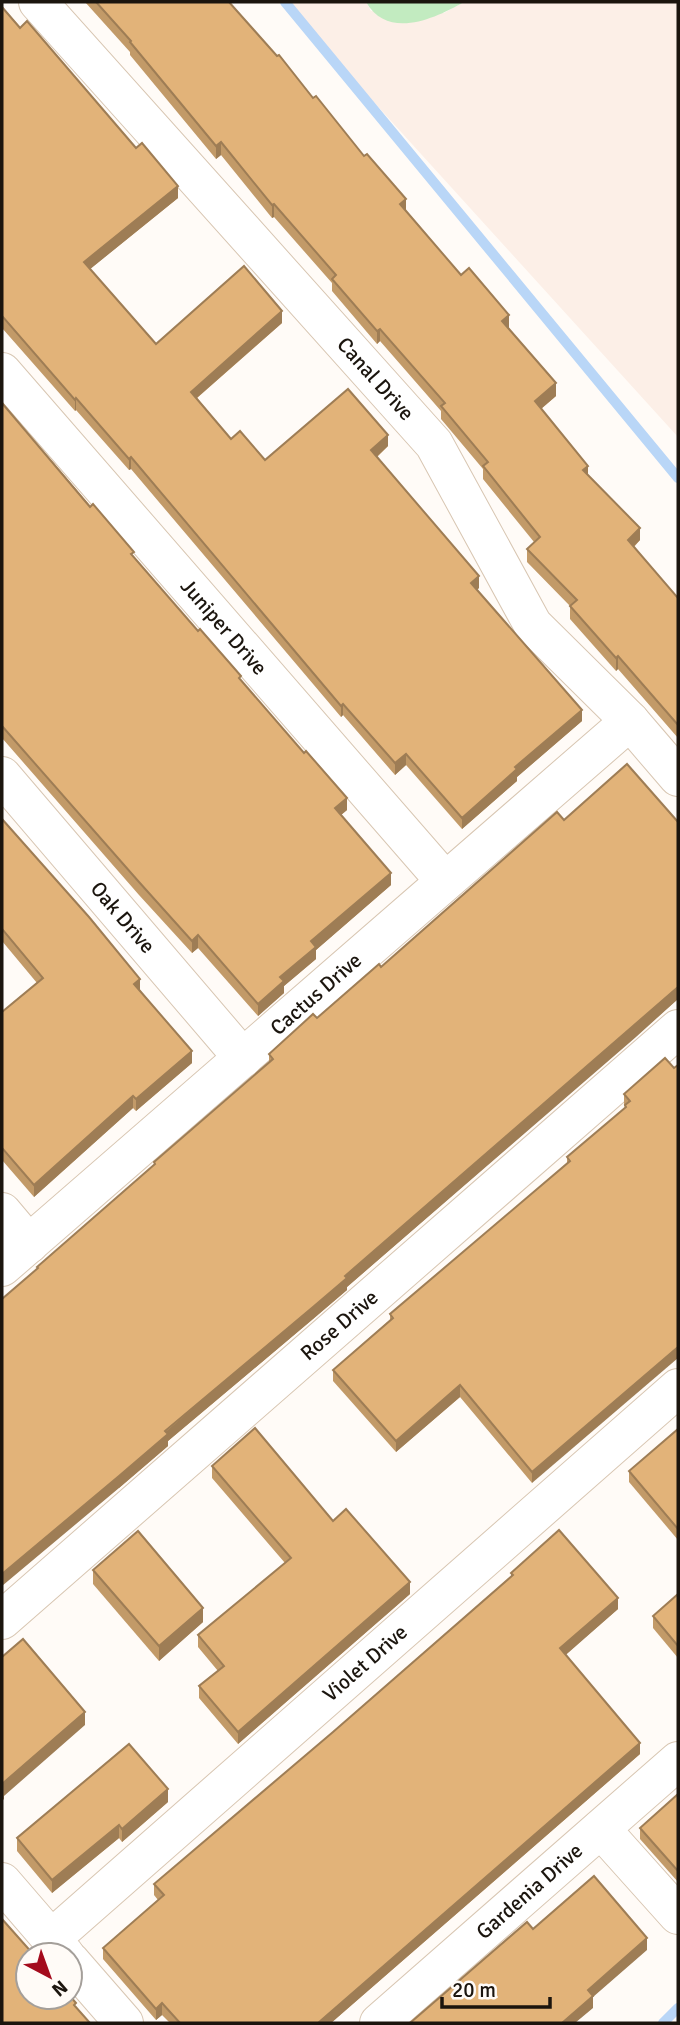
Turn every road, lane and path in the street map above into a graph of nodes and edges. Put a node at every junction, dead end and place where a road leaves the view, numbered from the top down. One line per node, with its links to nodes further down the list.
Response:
1 (38, 2): 3 (street, Canal Drive)
2 (2, 372): 6 (street, Juniper Drive)
3 (630, 721): 5 (street, Canal Drive); 6 (street, Cactus Drive)
4 (2, 776): 8 (street, Oak Drive)
5 (678, 777)
6 (446, 881): 8 (street, Cactus Drive)
7 (678, 1030): 12 (street, Rose Drive)
8 (243, 1058): 10 (street, Cactus Drive)
9 (2, 1212): 10 (street)
10 (15, 1255)
11 (678, 1388): 18 (street, Violet Drive)
12 (2, 1620)
13 (678, 1761): 14 (street, Gardenia Drive)
14 (601, 1829): 16 (street); 21 (street, Gardenia Drive)
15 (2, 1882): 17 (street)
16 (678, 1915)
17 (53, 1941)
18 (74, 1941)
19 (84, 1977): 20 (street)
20 (124, 2023)
21 (379, 2023)

